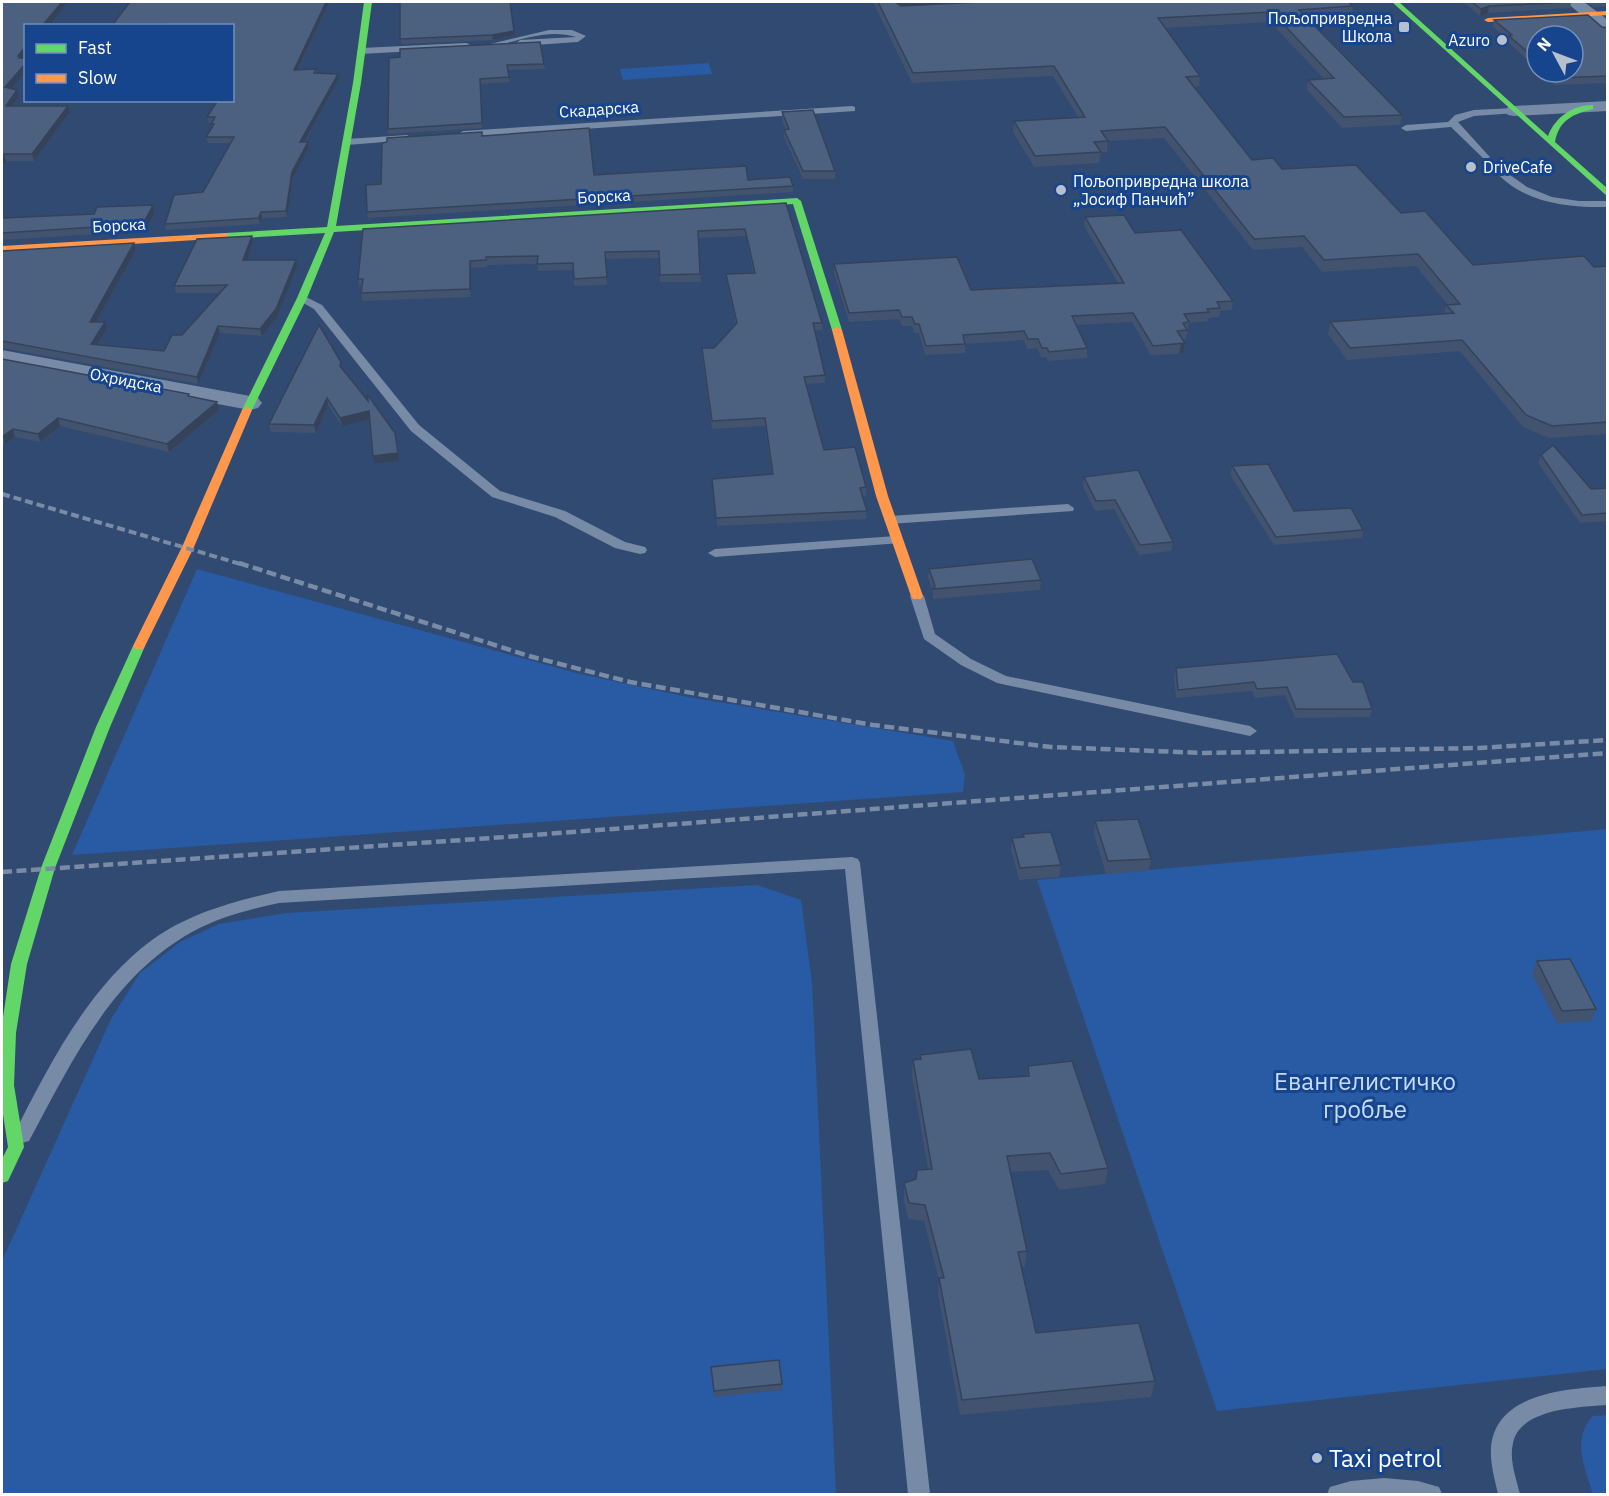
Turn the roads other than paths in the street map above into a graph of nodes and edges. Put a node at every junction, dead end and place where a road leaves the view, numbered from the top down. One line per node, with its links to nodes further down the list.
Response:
1 (368, 2): 9 (street)
2 (1395, 2): 12 (street)
3 (1574, 2): 5 (street)
4 (1608, 13): 5 (street)
5 (1588, 14): 6 (street); 7 (street)
6 (1488, 20)
7 (1608, 28)
8 (490, 45): 8 (lane); 9 (lane)
9 (362, 51): 17 (street)
10 (1599, 107): 12 (street); 18 (street)
11 (852, 110): 15 (lane, Скадарска)
12 (1514, 111): 13 (lane); 18 (street)
13 (1453, 124): 14 (lane); 19 (lane)
14 (1406, 128)
15 (453, 135)
16 (417, 137): 17 (lane)
17 (347, 142): 23 (street)
18 (1551, 143): 21 (street)
19 (1485, 157)
20 (1500, 171): 22 (lane)
21 (1608, 194)
22 (1608, 204)
23 (331, 229): 24 (street, Борска); 25 (street); 29 (street, Борска)
24 (2, 249)
25 (302, 298): 27 (street); 31 (lane)
26 (2, 357): 27 (street, Охридска)
27 (250, 403): 35 (street)
28 (1068, 508): 29 (lane)
29 (890, 520): 30 (street, Борска)
30 (896, 540): 32 (lane); 33 (street, Борска)
31 (640, 550)
32 (715, 553)
33 (917, 596): 34 (lane)
34 (1250, 731)
35 (6, 1163): 37 (lane)
36 (1608, 1395): 40 (lane)
37 (919, 1494)
38 (1338, 1494): 39 (lane)
39 (1431, 1494)
40 (1509, 1494)

